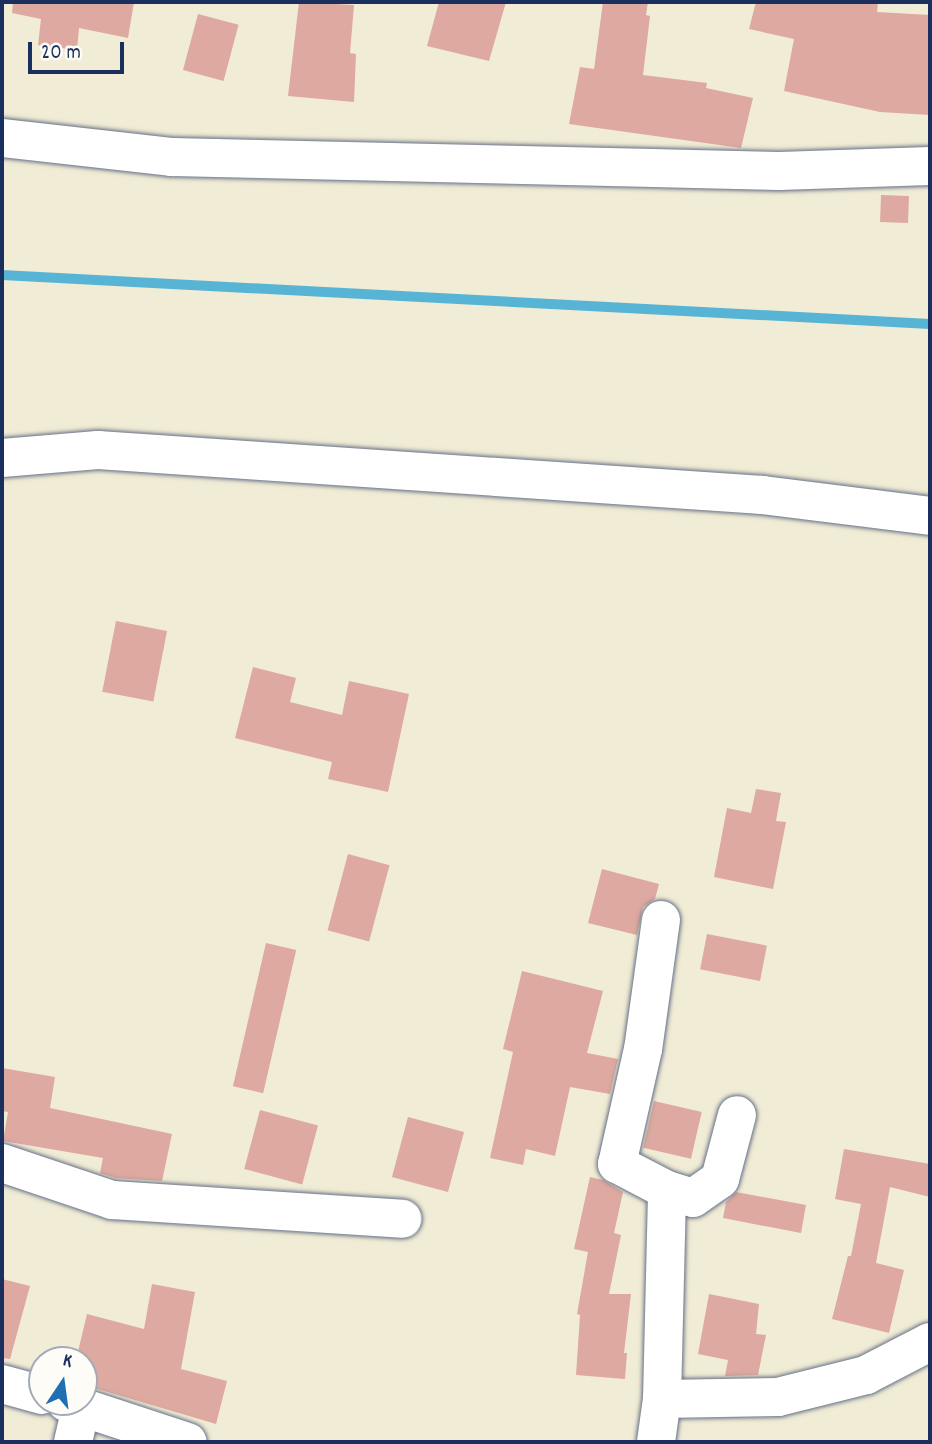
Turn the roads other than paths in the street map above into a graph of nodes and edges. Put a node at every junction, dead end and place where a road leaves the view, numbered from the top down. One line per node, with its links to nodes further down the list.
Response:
1 (2, 138): 2 (street)
2 (930, 166)
3 (2, 458): 4 (street)
4 (930, 516)
5 (661, 920): 8 (street)
6 (737, 1115): 8 (street)
7 (2, 1163): 9 (street)
8 (667, 1190): 13 (street)
9 (402, 1219)
10 (930, 1342): 13 (street)
11 (2, 1384): 12 (street)
12 (28, 1391)
13 (662, 1399): 16 (street)
14 (73, 1417): 15 (street)
15 (188, 1442)
16 (656, 1442)

